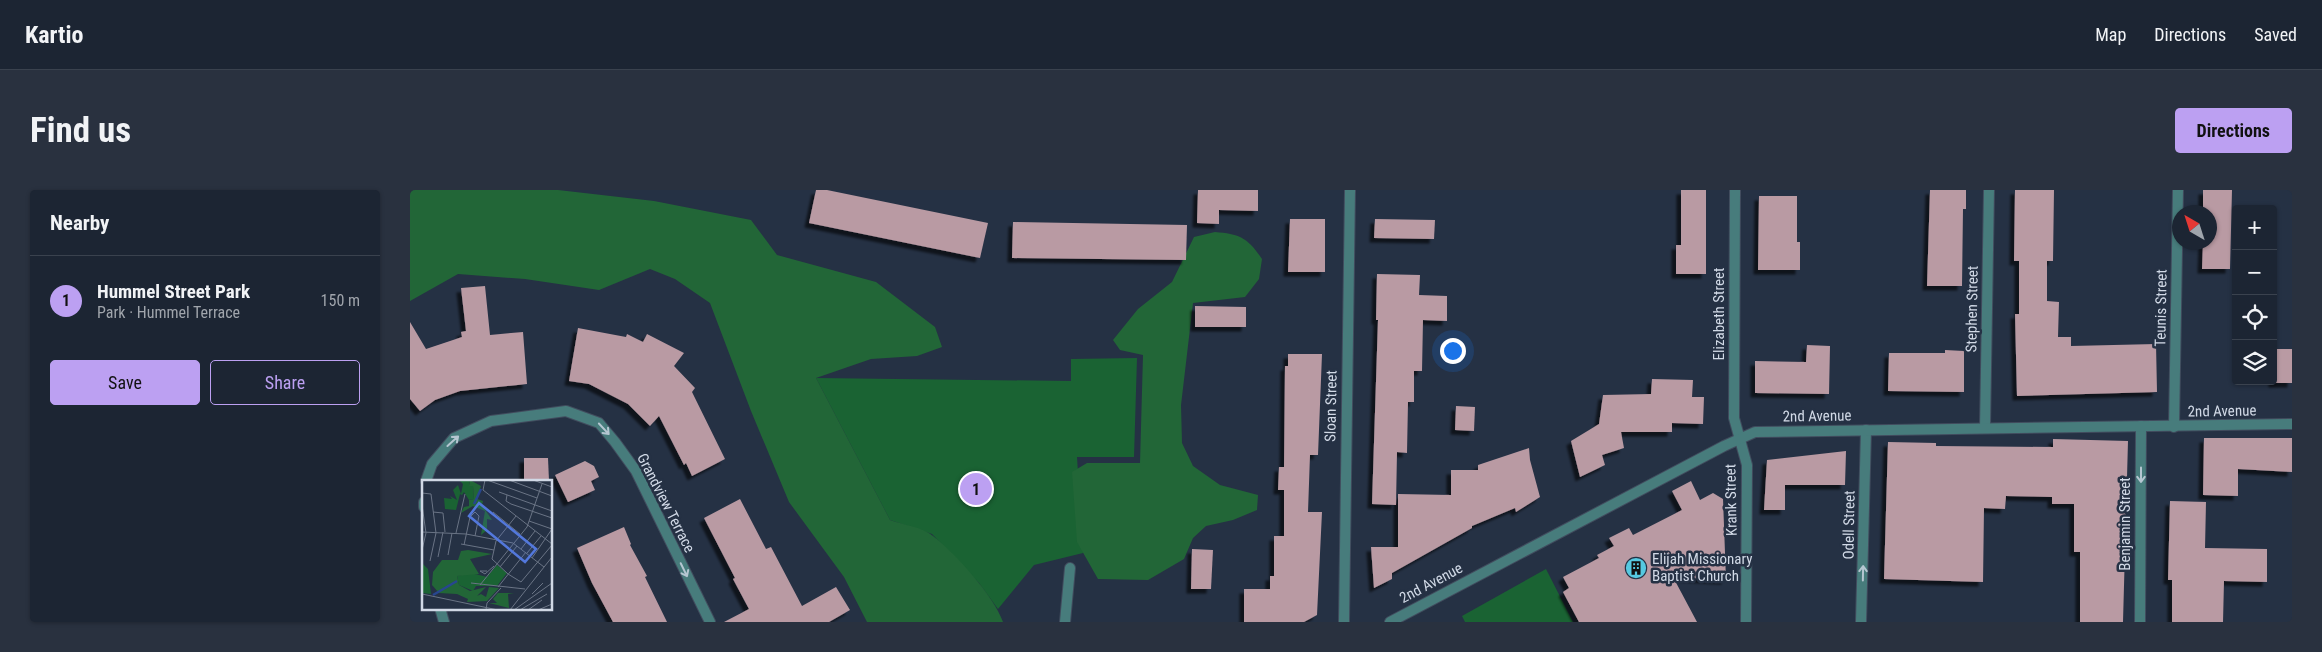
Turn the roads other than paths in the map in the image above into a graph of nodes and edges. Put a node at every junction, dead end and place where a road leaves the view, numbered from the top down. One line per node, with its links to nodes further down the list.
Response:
1 (1350, 190): 15 (street, Sloan Street)
2 (1735, 190): 10 (street, Elizabeth Street)
3 (1989, 190): 8 (street, Stephen Street)
4 (2178, 190): 7 (street, Teunis Street)
5 (2292, 424): 7 (street, 2nd Avenue)
6 (2141, 426): 7 (street, 2nd Avenue); 8 (street, 2nd Avenue); 19 (street, Benjamin Street, one-way to 19)
7 (2174, 426)
8 (1985, 428): 9 (street, 2nd Avenue)
9 (1866, 430): 10 (street, 2nd Avenue); 18 (street, Odell Street, one-way to 9)
10 (1741, 438): 16 (street, 2nd Avenue); 17 (street, Krank Street)
11 (426, 480): 13 (street, Grandview Terrace, one-way to 13)
12 (1070, 568): 14 (street)
13 (710, 622)
14 (1065, 622)
15 (1344, 622)
16 (1390, 622)
17 (1746, 622)
18 (1861, 622)
19 (2140, 622)

